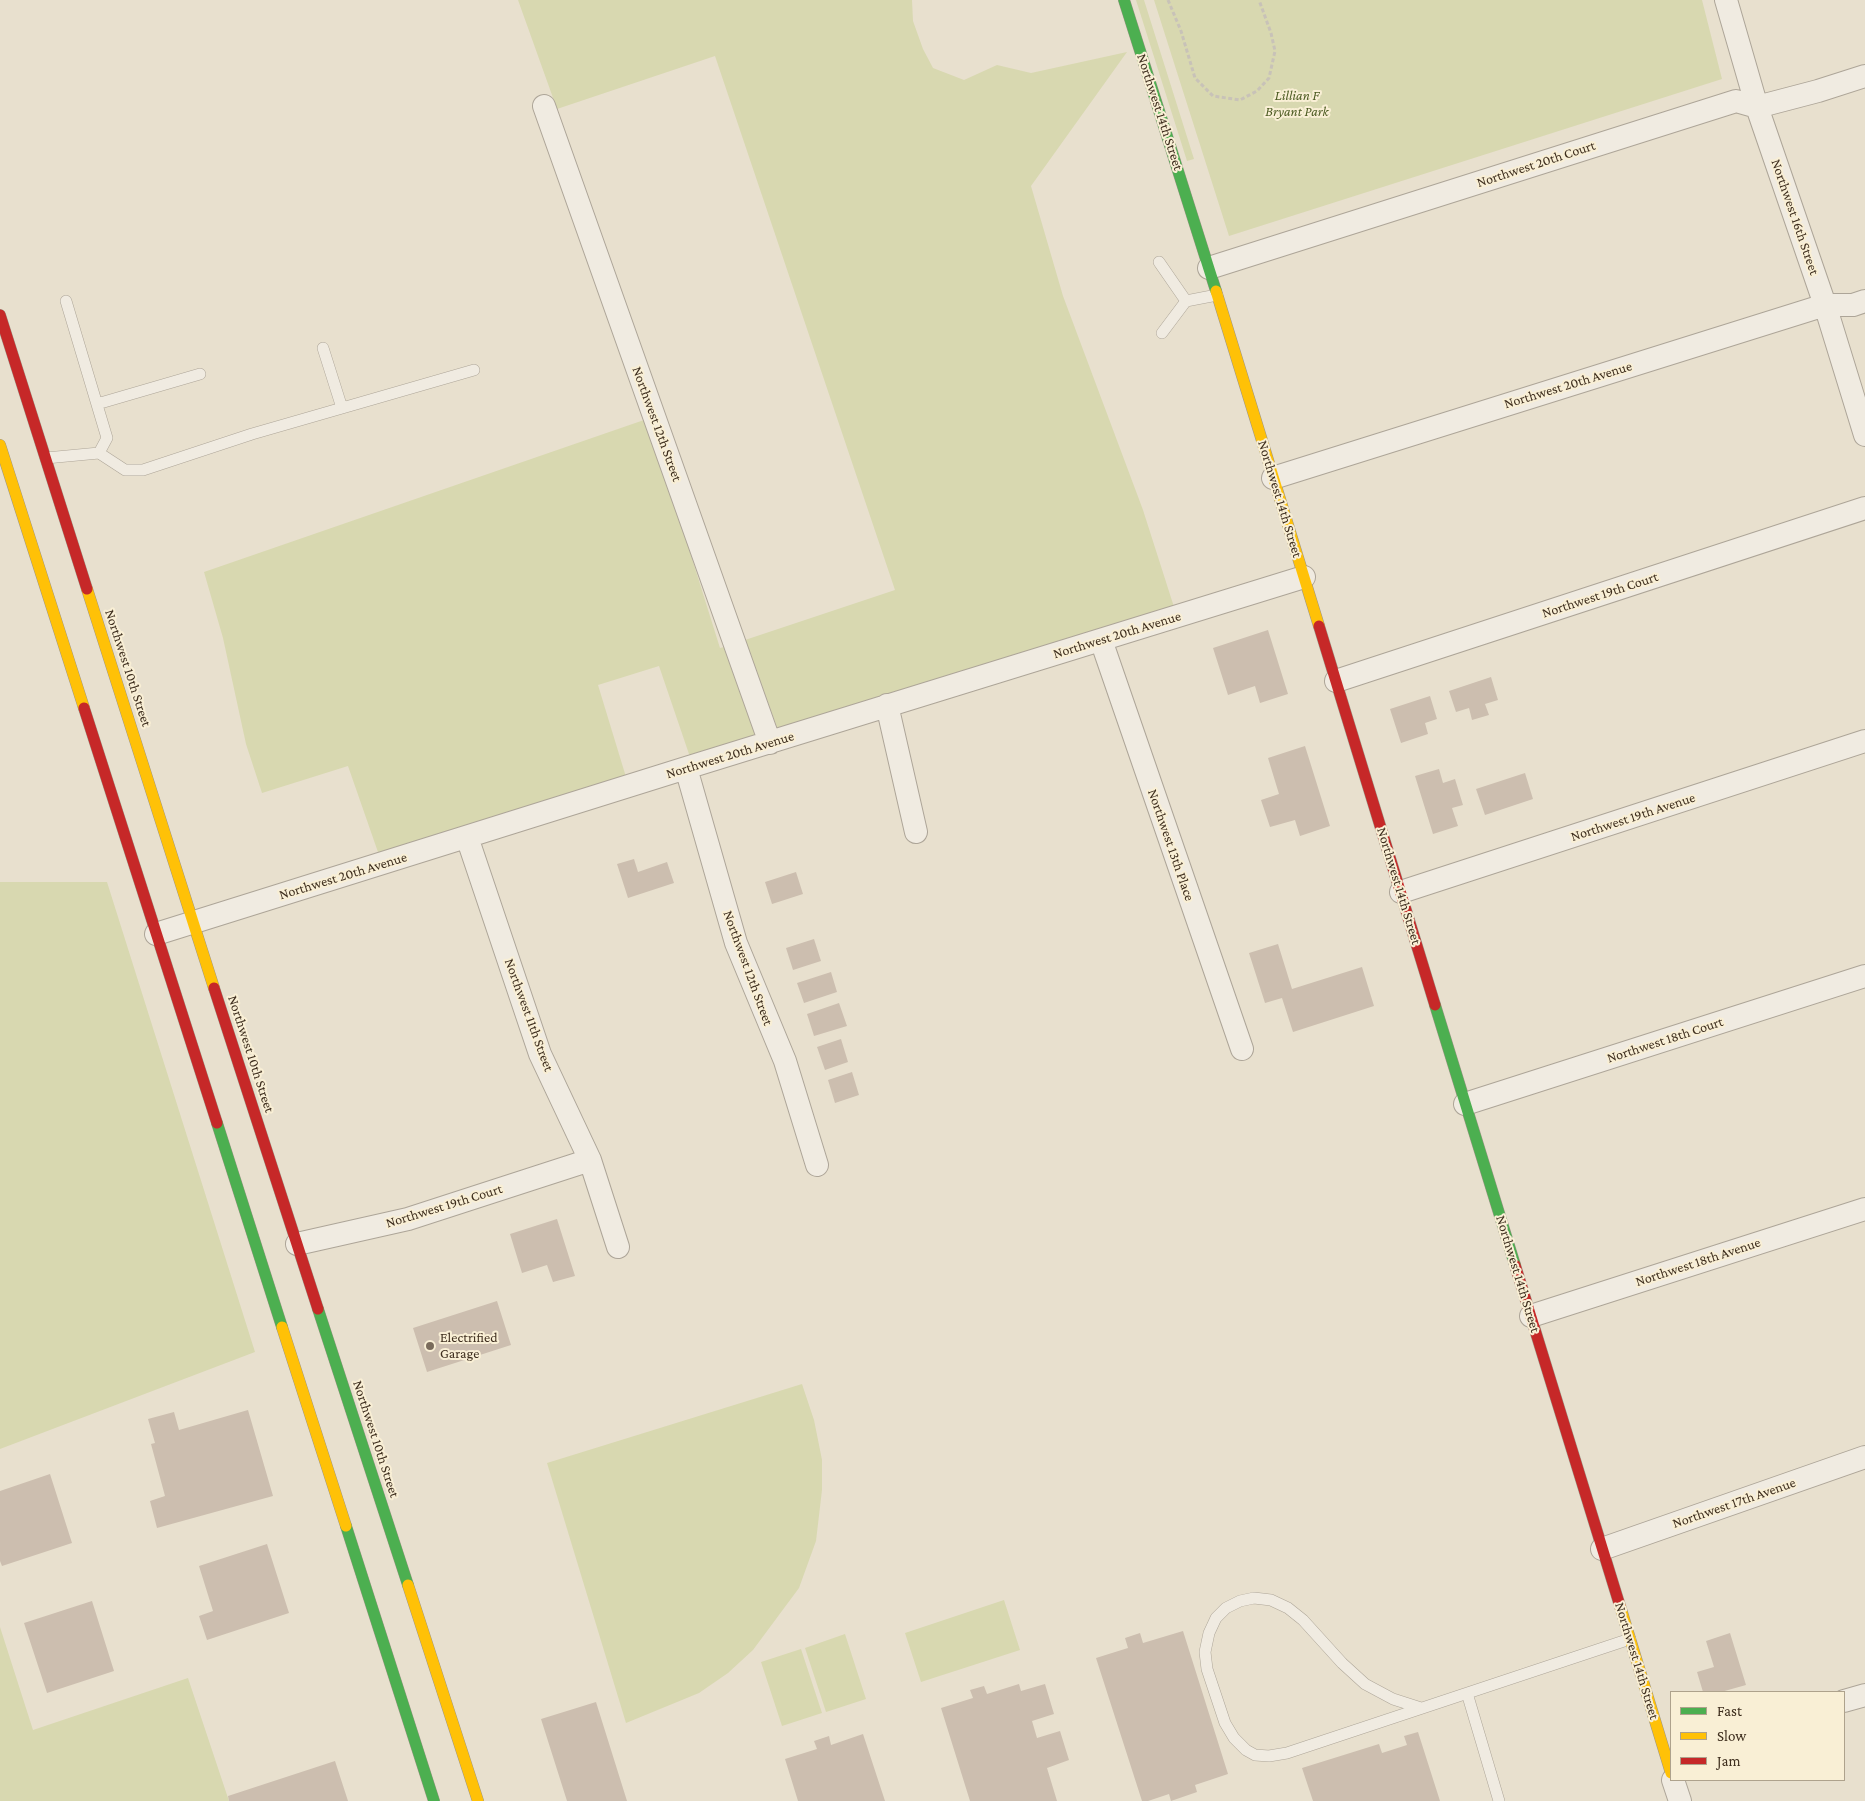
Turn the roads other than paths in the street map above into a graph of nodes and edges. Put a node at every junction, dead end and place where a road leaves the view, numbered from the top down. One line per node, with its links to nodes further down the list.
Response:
1 (1124, 0): 7 (main road, Northwest 14th Street)
2 (1726, 0): 5 (street, Northwest 16th Street)
3 (1865, 76): 5 (street, Northwest 20th Court)
4 (544, 106): 32 (street, Northwest 12th Street)
5 (1757, 107): 7 (street, Northwest 20th Court); 12 (street, Northwest 16th Street)
6 (1159, 262): 10 (lane)
7 (1209, 268): 8 (main road, Northwest 14th Street)
8 (1217, 295): 10 (lane); 25 (main road, Northwest 14th Street)
9 (66, 300): 18 (lane)
10 (1186, 301): 14 (lane)
11 (1865, 301): 12 (street, Northwest 20th Avenue)
12 (1825, 305): 20 (street, Northwest 16th Street); 25 (street, Northwest 20th Avenue)
13 (0, 315): 24 (main road, Northwest 10th Street)
14 (1162, 333)
15 (323, 348): 19 (lane)
16 (474, 370): 19 (lane)
17 (200, 374): 18 (lane)
18 (97, 404): 23 (lane)
19 (342, 408): 23 (lane)
20 (1865, 435)
21 (0, 445): 38 (main road)
22 (28, 453): 24 (main road)
23 (99, 454): 24 (lane)
24 (46, 458): 37 (main road, Northwest 10th Street)
25 (1273, 478): 27 (main road, Northwest 14th Street)
26 (1865, 508): 29 (street, Northwest 19th Court)
27 (1304, 577): 28 (street, Northwest 20th Avenue); 29 (main road, Northwest 14th Street)
28 (1101, 640): 30 (street, Northwest 20th Avenue); 40 (street, Northwest 13th Place)
29 (1336, 681): 36 (main road, Northwest 14th Street)
30 (887, 705): 32 (street, Northwest 20th Avenue); 34 (street)
31 (1865, 741): 36 (street, Northwest 19th Avenue)
32 (770, 743): 33 (street, Northwest 20th Avenue)
33 (686, 768): 35 (street, Northwest 20th Avenue); 43 (street, Northwest 12th Street)
34 (916, 832)
35 (467, 837): 37 (street, Northwest 20th Avenue); 42 (street, Northwest 11th Street)
36 (1401, 892): 41 (main road, Northwest 14th Street)
37 (193, 922): 38 (street, Northwest 20th Avenue); 45 (main road, Northwest 10th Street)
38 (156, 934): 57 (main road)
39 (1865, 976): 41 (street, Northwest 18th Court)
40 (1242, 1049)
41 (1466, 1104): 47 (main road, Northwest 14th Street)
42 (590, 1160): 45 (street, Northwest 19th Court); 46 (street, Northwest 11th Street)
43 (817, 1165)
44 (1865, 1209): 47 (street, Northwest 18th Avenue)
45 (297, 1244): 58 (main road, Northwest 10th Street)
46 (618, 1247)
47 (1531, 1316): 49 (main road, Northwest 14th Street)
48 (1865, 1458): 49 (street, Northwest 17th Avenue)
49 (1602, 1549): 50 (main road, Northwest 14th Street)
50 (1630, 1639): 51 (lane); 55 (main road, Northwest 14th Street)
51 (1467, 1693): 54 (lane); 59 (lane)
52 (1865, 1694): 53 (street)
53 (1845, 1701)
54 (1421, 1708): 54 (lane)
55 (1670, 1762)
56 (1673, 1781): 60 (street)
57 (434, 1801)
58 (478, 1801)
59 (1499, 1801)
60 (1680, 1801)

